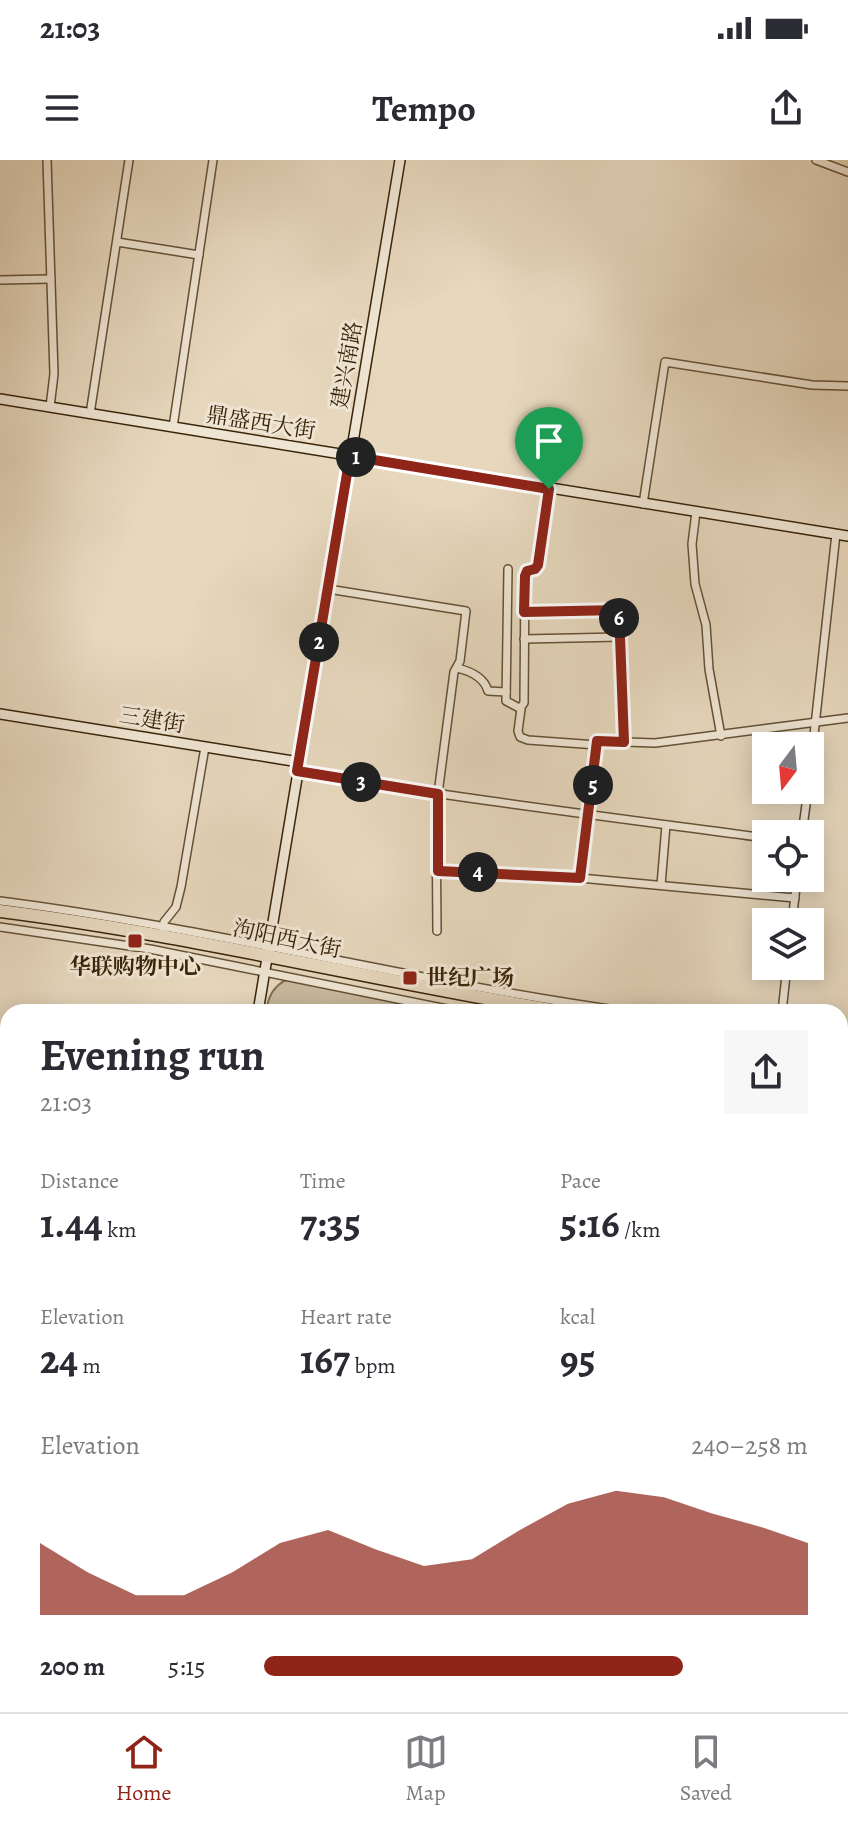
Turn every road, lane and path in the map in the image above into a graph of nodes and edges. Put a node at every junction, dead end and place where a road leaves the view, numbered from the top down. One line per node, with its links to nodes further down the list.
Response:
1 (47, 160): 9 (street)
2 (129, 160): 7 (street)
3 (213, 160): 8 (street)
4 (400, 160): 16 (street, 建兴南路)
5 (816, 160): 6 (street)
6 (848, 172)
7 (117, 242): 8 (street); 14 (street)
8 (199, 255): 15 (street)
9 (51, 279): 10 (street); 13 (street)
10 (0, 280)
11 (848, 386): 18 (street)
12 (0, 399): 13 (street, 鼎盛西大街)
13 (50, 407): 14 (street, 鼎盛西大街)
14 (90, 414): 15 (street, 鼎盛西大街)
15 (173, 427): 16 (street, 鼎盛西大街)
16 (350, 456): 17 (street, 鼎盛西大街); 23 (street, 建兴南路)
17 (549, 489): 18 (street, 鼎盛西大街); 24 (street)
18 (643, 504): 19 (street, 鼎盛西大街)
19 (696, 512): 20 (street, 鼎盛西大街); 34 (street)
20 (836, 534): 21 (street, 鼎盛西大街); 32 (street)
21 (848, 536)
22 (508, 569): 28 (street)
23 (328, 589): 27 (street); 38 (street, 建兴南路)
24 (524, 612): 25 (street); 26 (street)
25 (620, 637): 26 (street); 35 (street)
26 (524, 639): 29 (street)
27 (457, 668): 28 (street); 39 (street)
28 (506, 692): 29 (street)
29 (521, 707): 36 (street)
30 (0, 714): 37 (street, 三建街)
31 (848, 718): 32 (street)
32 (816, 723): 33 (street); 34 (street)
33 (815, 732)
34 (721, 736): 35 (street)
35 (624, 742): 36 (street)
36 (597, 745): 40 (street)
37 (205, 747): 38 (street, 三建街); 53 (street)
38 (298, 766): 39 (street); 55 (street, 建兴南路)
39 (438, 794): 40 (street); 43 (street)
40 (590, 815): 41 (street); 44 (street)
41 (666, 825): 42 (street); 45 (street)
42 (752, 836)
43 (438, 871): 44 (street); 54 (street)
44 (580, 878): 45 (street)
45 (661, 885): 47 (street)
46 (796, 892): 47 (street)
47 (795, 898): 49 (street)
48 (0, 901): 53 (street)
49 (794, 908)
50 (0, 911): 53 (highway, 泃阳西大街)
51 (0, 918): 55 (highway, 泃阳西大街)
52 (0, 927): 55 (street)
53 (163, 931): 55 (highway, 泃阳西大街)
54 (437, 931)
55 (267, 959): 57 (street, 建兴南路); 58 (street); 59 (highway, 泃阳西大街); 60 (highway, 泃阳西大街); 61 (street)
56 (785, 980): 62 (street)
57 (259, 1004)
58 (433, 1004)
59 (475, 1004)
60 (518, 1004)
61 (582, 1004)
62 (783, 1004)

